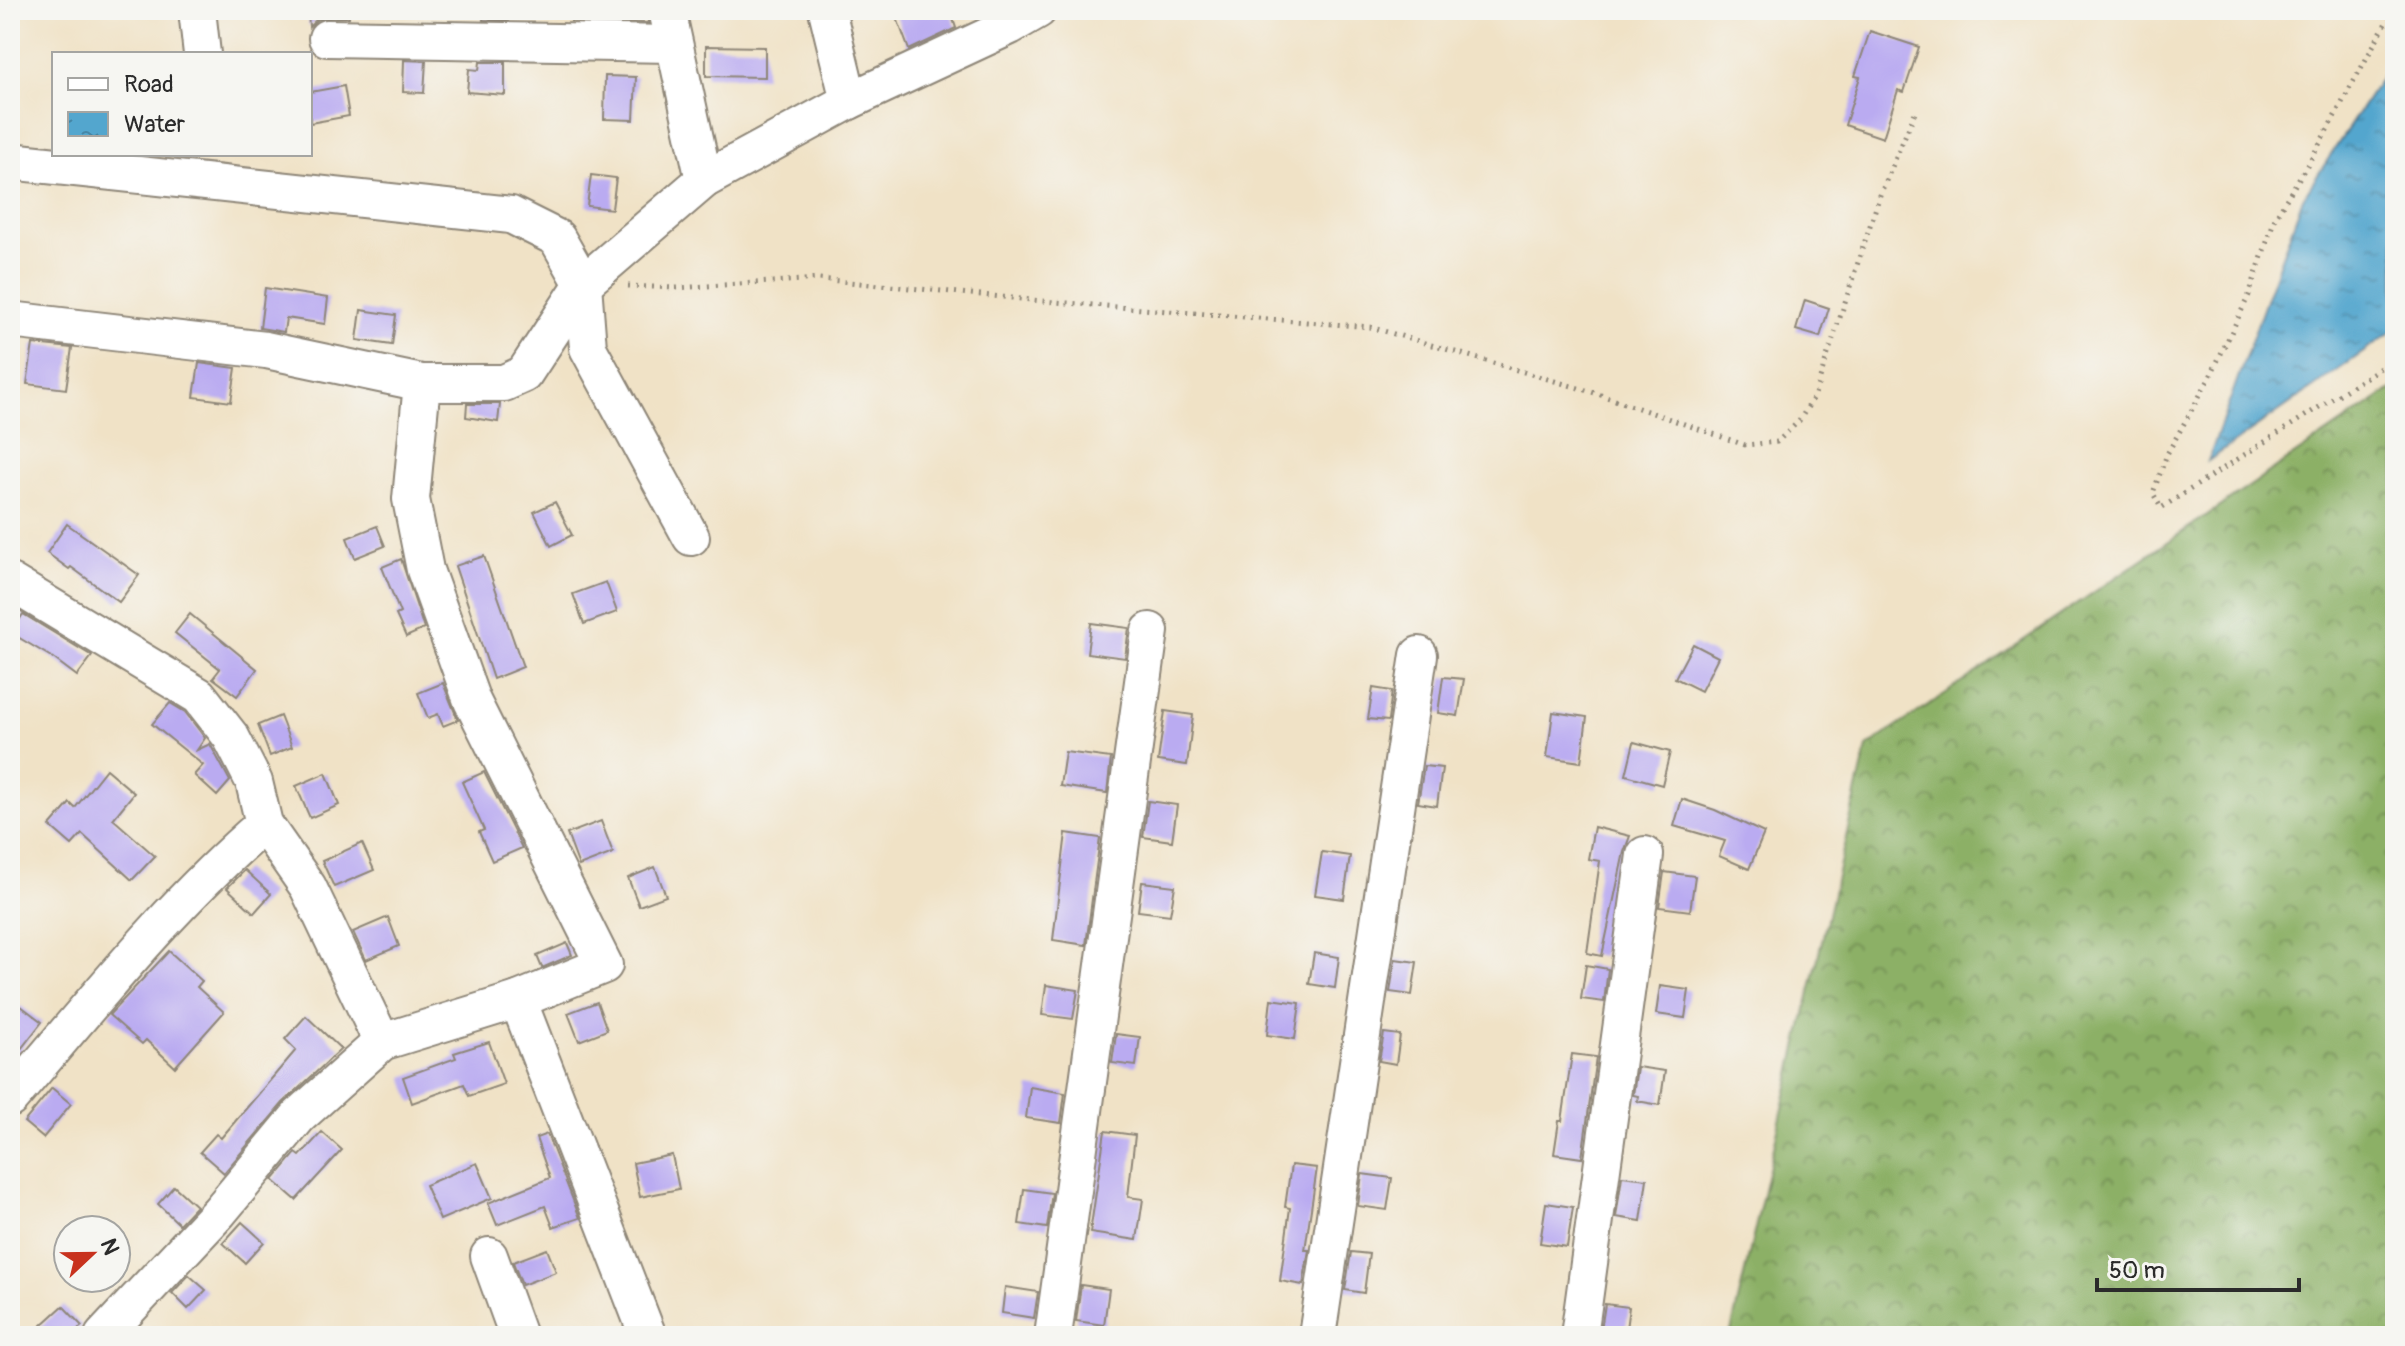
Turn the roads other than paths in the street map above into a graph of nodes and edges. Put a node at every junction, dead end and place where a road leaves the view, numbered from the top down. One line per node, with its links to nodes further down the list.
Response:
1 (197, 10): 6 (street)
2 (827, 10): 7 (street)
3 (1038, 10): 7 (street)
4 (670, 27): 5 (street); 10 (street)
5 (327, 38)
6 (202, 52)
7 (849, 101): 10 (street)
8 (10, 161): 9 (street)
9 (217, 168): 11 (street)
10 (704, 180): 11 (street)
11 (583, 284): 13 (street); 14 (street)
12 (10, 320): 13 (street)
13 (422, 383): 20 (street)
14 (691, 537)
15 (10, 582): 18 (street)
16 (1150, 631): 27 (street)
17 (1419, 655): 28 (street)
18 (264, 824): 21 (street); 22 (street)
19 (1645, 855): 29 (street)
20 (518, 1000): 21 (street); 26 (street)
21 (382, 1042): 24 (street)
22 (10, 1099)
23 (489, 1256): 25 (street)
24 (103, 1336)
25 (518, 1336)
26 (648, 1336)
27 (1053, 1336)
28 (1317, 1336)
29 (1579, 1336)

